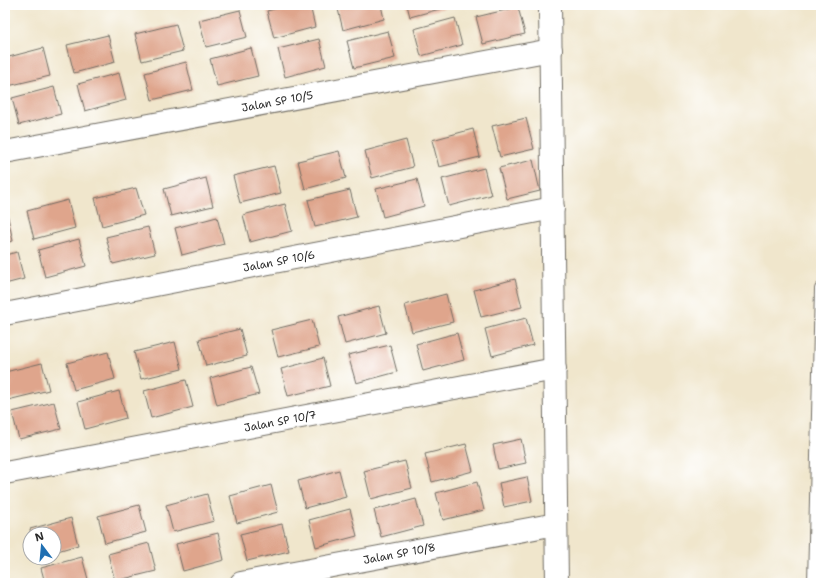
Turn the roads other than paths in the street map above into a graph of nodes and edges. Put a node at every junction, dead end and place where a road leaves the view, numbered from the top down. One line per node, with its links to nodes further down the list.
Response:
1 (550, 5): 2 (street)
2 (550, 50): 3 (street, Jalan SP 10/5); 4 (street)
3 (5, 152)
4 (553, 208): 6 (street, Jalan SP 10/6); 7 (street)
5 (821, 290): 12 (lane)
6 (5, 314)
7 (555, 369): 8 (street, Jalan SP 10/7); 9 (street)
8 (5, 473)
9 (556, 524): 10 (street, Jalan SP 10/8); 11 (street)
10 (242, 583)
11 (557, 583)
12 (814, 583)

